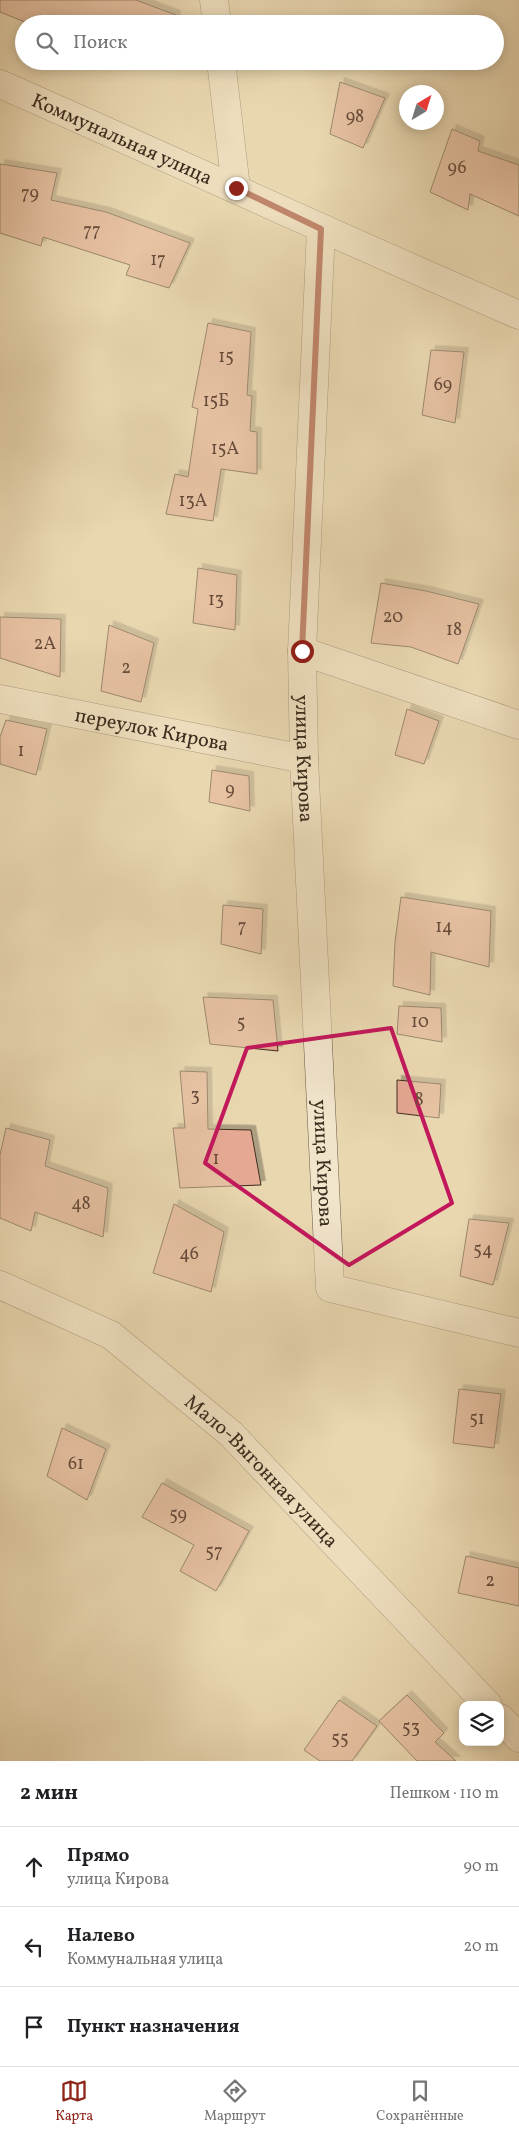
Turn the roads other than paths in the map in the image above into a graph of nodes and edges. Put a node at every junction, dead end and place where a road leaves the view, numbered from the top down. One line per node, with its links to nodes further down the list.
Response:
1 (214, 0): 2 (street)
2 (216, 15)
3 (222, 70): 5 (street)
4 (0, 84): 5 (street, Коммунальная улица)
5 (236, 188): 6 (street, Коммунальная улица)
6 (321, 229): 7 (street, Коммунальная улица); 8 (street, улица Кирова)
7 (519, 315)
8 (302, 651): 10 (street); 11 (street, улица Кирова)
9 (0, 699): 11 (street, переулок Кирова)
10 (519, 725)
11 (304, 759): 13 (street, улица Кирова)
12 (0, 1285): 14 (street, Мало-Выгонная улица)
13 (519, 1333)
14 (484, 1701)
15 (504, 1722): 16 (street)
16 (519, 1738)

